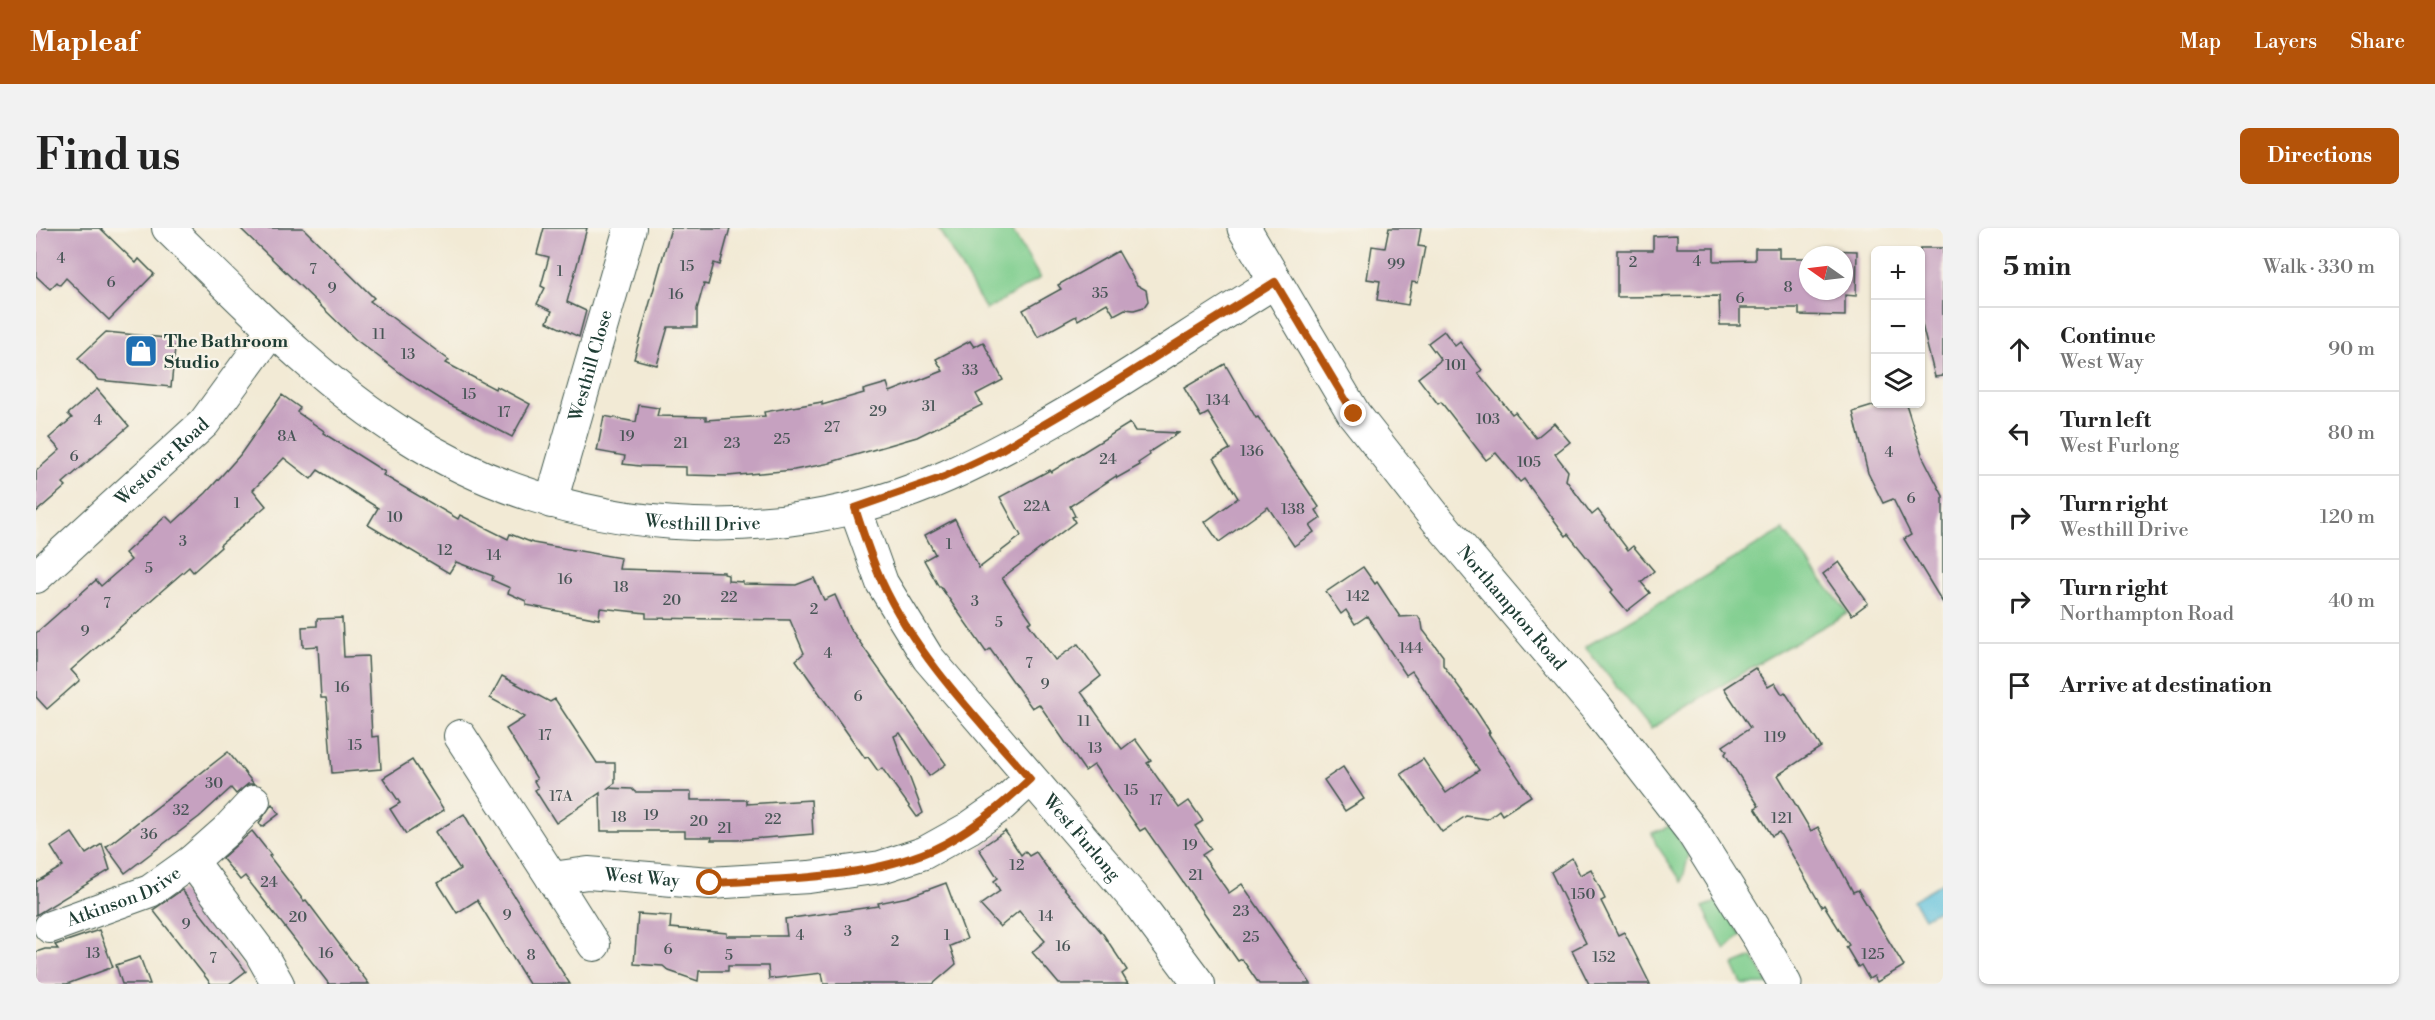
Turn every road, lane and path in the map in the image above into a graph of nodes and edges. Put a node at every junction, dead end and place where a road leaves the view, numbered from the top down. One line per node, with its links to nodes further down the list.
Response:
1 (168, 228): 5 (street, Westhill Drive)
2 (630, 228): 6 (street, Westhill Close)
3 (1244, 228): 4 (main road, Northampton Road)
4 (1275, 282): 7 (street, Westhill Drive); 18 (main road, Northampton Road)
5 (272, 330): 6 (street, Westhill Drive); 8 (street, Westover Road)
6 (551, 502): 7 (street, Westhill Drive)
7 (855, 508): 10 (street, West Furlong)
8 (36, 577)
9 (460, 736): 13 (street)
10 (1030, 779): 13 (street, West Way); 17 (street, West Furlong)
11 (254, 801): 12 (street, Atkinson Drive)
12 (192, 861): 14 (street, Atkinson Drive); 16 (street, Atkinson Drive)
13 (552, 878): 15 (street)
14 (50, 927)
15 (594, 945)
16 (279, 984)
17 (1199, 984)
18 (1785, 984)

